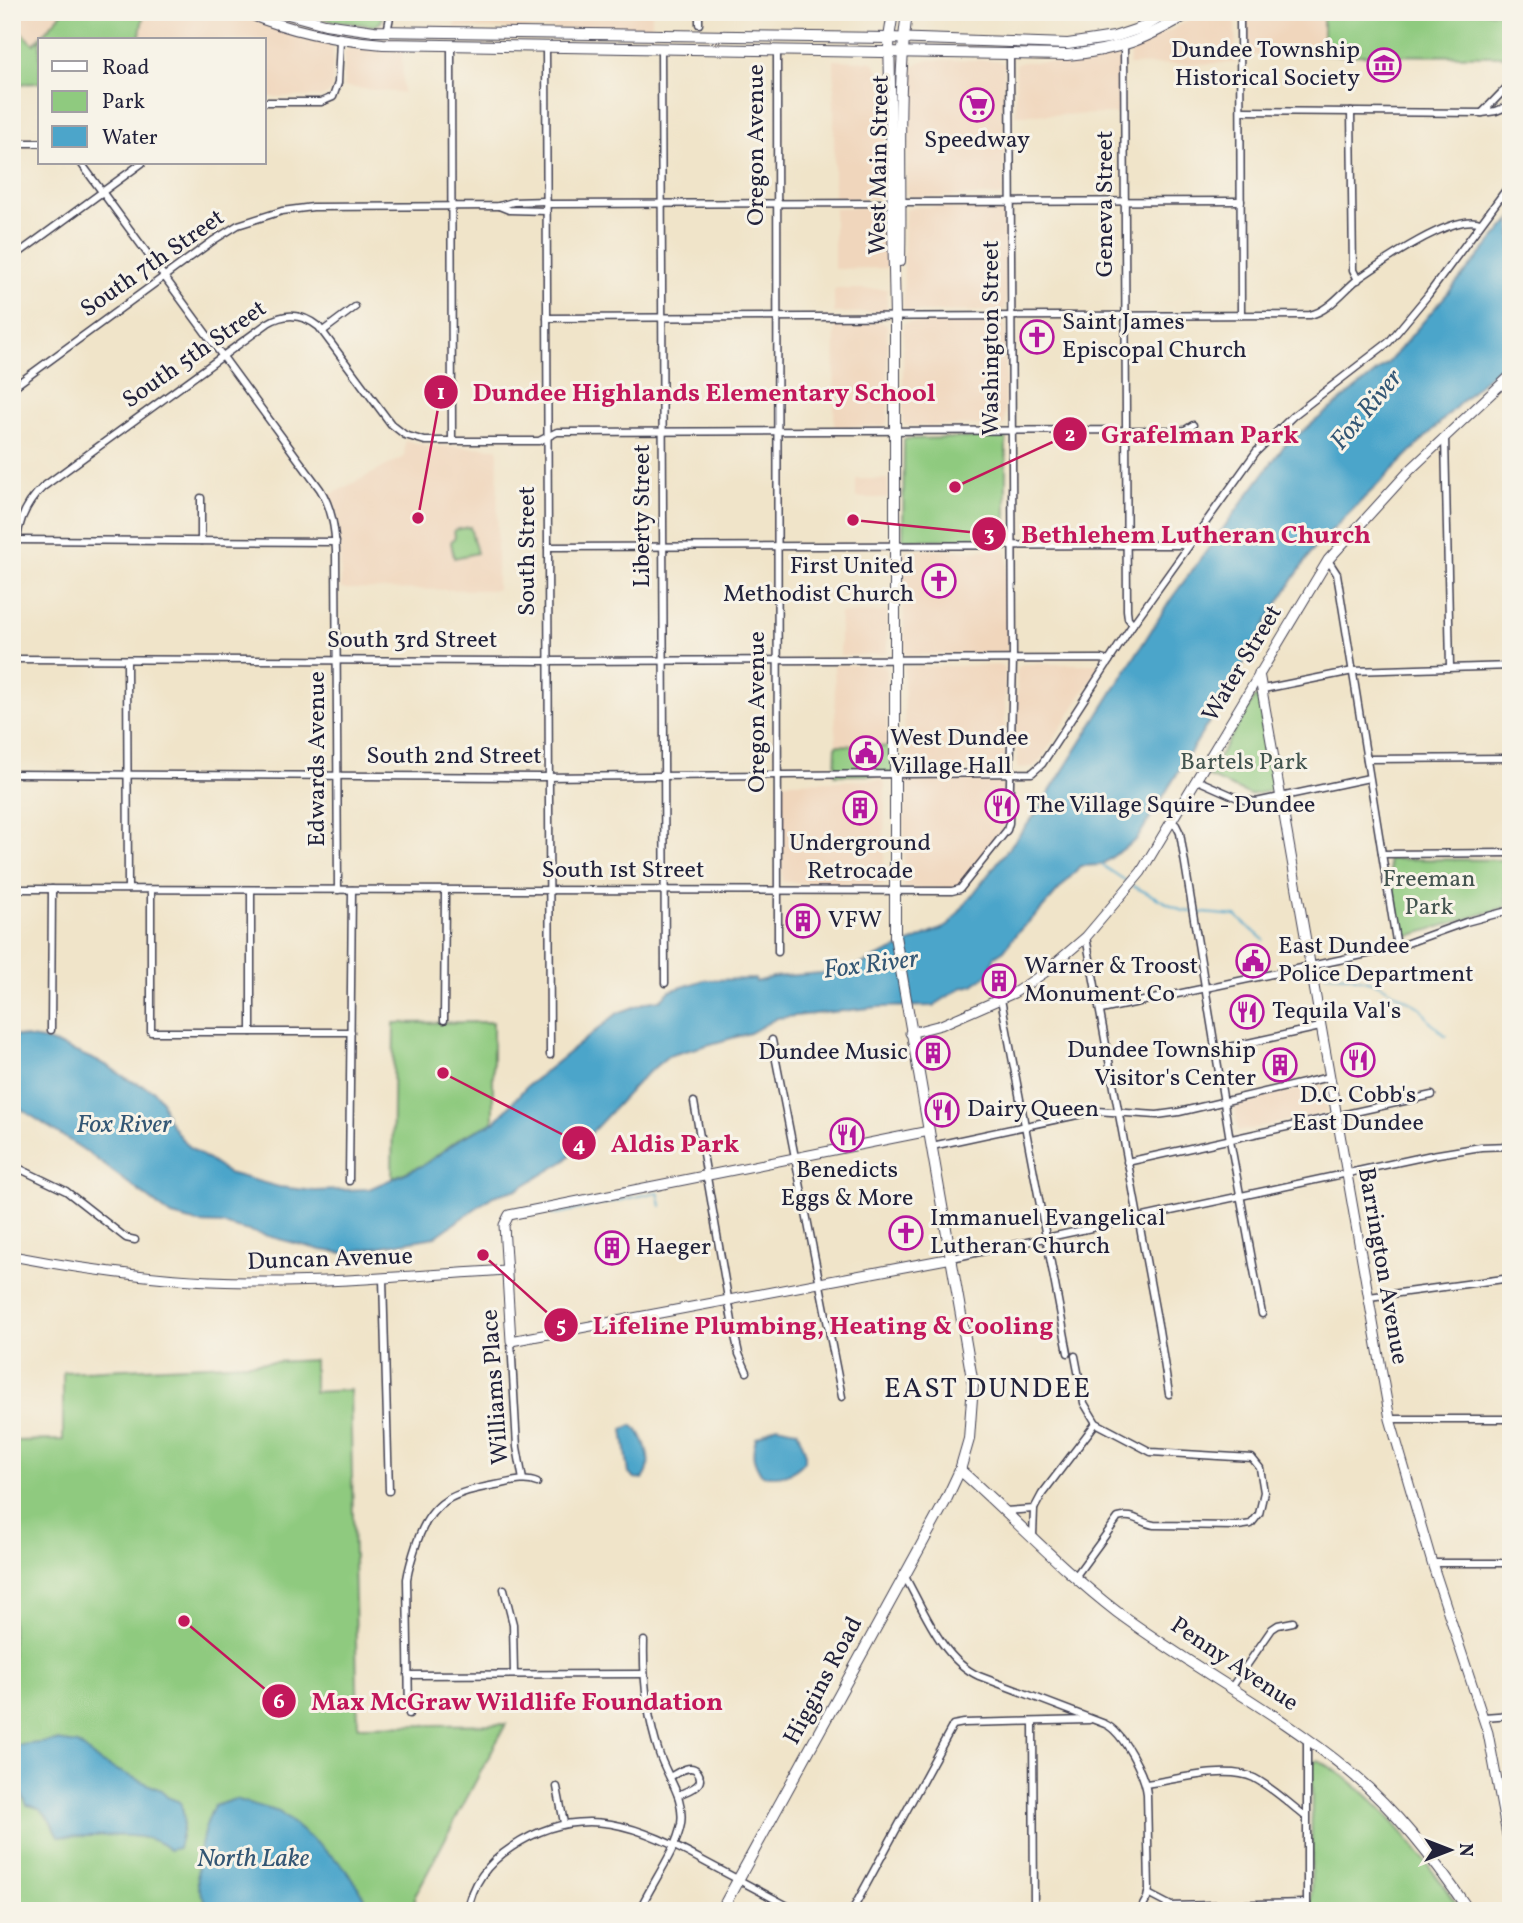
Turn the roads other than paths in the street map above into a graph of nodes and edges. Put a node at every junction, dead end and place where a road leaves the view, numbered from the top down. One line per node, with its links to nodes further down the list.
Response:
1 (245, 12): 15 (main road)
2 (281, 12): 11 (main road)
3 (391, 12): 11 (street)
4 (699, 12): 10 (street)
5 (893, 12): 13 (main road, West Main Street)
6 (907, 12): 14 (main road, West Main Street)
7 (1169, 12): 12 (main road)
8 (1191, 12): 17 (main road)
9 (1240, 12): 27 (street)
10 (699, 24)
11 (387, 32): 13 (main road)
12 (1124, 34): 14 (main road); 17 (street, Geneva Street)
13 (889, 38): 14 (main road); 21 (main road, West Main Street)
14 (904, 38): 22 (main road, West Main Street)
15 (340, 40): 16 (main road); 25 (street)
16 (451, 45): 18 (main road); 43 (street)
17 (1124, 46): 23 (main road); 36 (street, Geneva Street)
18 (546, 47): 19 (main road); 42 (street, South Street)
19 (661, 49): 20 (main road); 41 (street, Liberty Street)
20 (776, 51): 21 (main road); 39 (street, Oregon Avenue)
21 (890, 53): 22 (main road); 40 (main road, West Main Street)
22 (903, 53): 23 (main road); 40 (main road, West Main Street)
23 (1010, 55): 38 (street, Washington Street)
24 (1511, 83): 29 (street)
25 (266, 102)
26 (1511, 105): 29 (street)
27 (1241, 111): 28 (street); 37 (street)
28 (1351, 112): 29 (street); 47 (street)
29 (1482, 113)
30 (12, 143): 31 (street)
31 (38, 143)
32 (82, 164): 35 (street, Edwards Avenue)
33 (141, 164): 35 (street)
34 (1511, 183): 44 (street)
35 (102, 192): 45 (street); 46 (street, Edwards Avenue)
36 (1125, 201): 37 (street, South 7th Street); 38 (street, South 7th Street); 51 (street, Geneva Street)
37 (1241, 201): 49 (street)
38 (1011, 202): 40 (street, South 7th Street); 50 (street, Washington Street)
39 (776, 203): 40 (street, South 7th Street); 41 (street, South 7th Street); 52 (street, Oregon Avenue)
40 (897, 203): 53 (main road, West Main Street)
41 (661, 204): 42 (street, South 7th Street); 55 (street, Liberty Street)
42 (546, 205): 43 (street, South 7th Street); 54 (street, South Street)
43 (451, 207): 46 (street, South 7th Street); 68 (street)
44 (1480, 223): 47 (street); 79 (street)
45 (12, 258)
46 (164, 277): 57 (street, Edwards Avenue); 59 (street, South 7th Street)
47 (1358, 280): 49 (street)
48 (355, 307): 56 (street)
49 (1241, 315): 51 (street)
50 (1011, 316): 51 (street); 53 (street); 63 (street, Washington Street)
51 (1126, 316): 61 (street, Geneva Street)
52 (776, 317): 53 (street); 55 (street); 65 (street, Oregon Avenue)
53 (895, 317): 62 (main road, West Main Street)
54 (547, 318): 55 (street); 66 (street, South Street)
55 (662, 318): 64 (street, Liberty Street)
56 (323, 331): 57 (street, South 5th Street); 68 (street, South 5th Street)
57 (222, 357): 70 (street, South 5th Street); 72 (street, Edwards Avenue)
58 (1511, 375): 67 (street, Water Street)
59 (12, 388)
60 (1193, 425): 61 (street, South 5th Street)
61 (1126, 430): 63 (street, South 5th Street); 74 (street, Geneva Street)
62 (895, 431): 63 (street, South 5th Street); 65 (street, South 5th Street); 77 (main road, West Main Street)
63 (1012, 431): 73 (street, Washington Street)
64 (662, 432): 65 (street, South 5th Street); 66 (street, South 5th Street); 75 (street, Liberty Street)
65 (777, 432): 76 (street, Oregon Avenue)
66 (547, 437): 68 (street, South 5th Street); 78 (street, South Street)
67 (1445, 437): 80 (street, Water Street); 91 (street)
68 (452, 441)
69 (201, 498): 71 (street)
70 (15, 540): 71 (street)
71 (201, 541): 72 (street)
72 (336, 542): 84 (street, Edwards Avenue)
73 (1012, 545): 74 (street); 77 (street); 86 (street, Washington Street)
74 (1127, 545): 79 (street); 81 (street, Geneva Street)
75 (662, 546): 76 (street); 78 (street); 88 (street, Liberty Street)
76 (777, 546): 77 (street); 89 (street, Oregon Avenue)
77 (895, 546): 85 (main road, West Main Street)
78 (548, 547): 87 (street, South Street)
79 (1187, 548): 81 (street)
80 (1328, 559): 93 (street); 94 (street, Water Street)
81 (1133, 624): 90 (street)
82 (12, 659): 83 (street, South 3rd Street)
83 (127, 660): 84 (street, South 3rd Street); 100 (street)
84 (337, 660): 87 (street, South 3rd Street); 102 (street, Edwards Avenue)
85 (895, 660): 86 (street, South 3rd Street); 89 (street, South 3rd Street); 101 (main road, West Main Street)
86 (1013, 660): 90 (street, South 3rd Street); 98 (street, Washington Street)
87 (548, 661): 88 (street, South 3rd Street); 103 (street, South Street)
88 (662, 661): 89 (street, South 3rd Street); 104 (street, Liberty Street)
89 (778, 661): 105 (street, Oregon Avenue)
90 (1109, 661): 98 (street, South 2nd Street)
91 (1450, 666): 92 (street); 93 (street)
92 (1511, 666)
93 (1353, 671): 95 (street); 97 (street)
94 (1259, 673): 95 (street, Barrington Avenue); 107 (street, Water Street)
95 (1263, 690): 108 (street, Barrington Avenue)
96 (1511, 758): 97 (street)
97 (1367, 760): 106 (street)
98 (1011, 774): 101 (street, South 2nd Street); 110 (street, Washington Street)
99 (12, 775): 100 (street, South 2nd Street)
100 (128, 775): 102 (street, South 2nd Street); 115 (street)
101 (895, 775): 105 (street, South 2nd Street); 124 (main road, West Main Street)
102 (337, 776): 103 (street, South 2nd Street); 118 (street, Edwards Avenue)
103 (550, 776): 104 (street, South 2nd Street); 122 (street, South Street)
104 (663, 776): 105 (street, South 2nd Street); 123 (street, Liberty Street)
105 (777, 776): 120 (street, Oregon Avenue)
106 (1369, 778): 108 (street); 112 (street)
107 (1197, 779): 108 (street); 109 (street, Water Street)
108 (1282, 797): 129 (street, Barrington Avenue)
109 (1172, 822): 126 (street, Water Street); 131 (street)
110 (1007, 830): 124 (street, South 1st Street)
111 (1511, 853): 112 (street)
112 (1382, 855): 127 (street)
113 (12, 889): 114 (street)
114 (52, 889): 115 (street); 136 (street)
115 (128, 889): 116 (street)
116 (151, 890): 117 (street); 137 (street)
117 (251, 890): 118 (street); 137 (street)
118 (338, 890): 119 (street, South 1st Street)
119 (352, 890): 121 (street, South 1st Street); 138 (street)
120 (778, 890): 123 (street, South 1st Street); 124 (street, South 1st Street); 128 (street, Oregon Avenue)
121 (444, 891): 122 (street, South 1st Street); 134 (street)
122 (550, 891): 123 (street, South 1st Street); 142 (street, South Street)
123 (664, 891): 130 (street, Liberty Street)
124 (895, 891): 139 (main road, West Main Street)
125 (1511, 910): 127 (street)
126 (1086, 937): 132 (street, Water Street); 133 (street)
127 (1397, 947): 129 (street)
128 (778, 952)
129 (1310, 967): 131 (street); 135 (street, Barrington Avenue)
130 (665, 983)
131 (1206, 989): 133 (street); 141 (street)
132 (1001, 999): 139 (street, Water Street); 149 (street)
133 (1101, 1010): 147 (street)
134 (444, 1020)
135 (1320, 1027): 141 (street); 143 (street, Barrington Avenue)
136 (51, 1030)
137 (251, 1032): 138 (street)
138 (351, 1032): 159 (street)
139 (910, 1032): 150 (main road, West Main Street)
140 (772, 1040): 154 (street)
141 (1216, 1050): 145 (street)
142 (550, 1055)
143 (1329, 1077): 145 (street); 148 (street, Barrington Avenue)
144 (1432, 1095): 148 (street)
145 (1224, 1101): 147 (street); 151 (street)
146 (694, 1102): 158 (street)
147 (1118, 1111): 149 (street); 155 (street)
148 (1336, 1117): 151 (street); 157 (street, Barrington Avenue)
149 (1025, 1126): 152 (street); 162 (street)
150 (929, 1131): 152 (main road, West Main Street); 154 (street)
151 (1230, 1140): 155 (street); 160 (street)
152 (932, 1146): 165 (main road, West Main Street)
153 (1511, 1146): 157 (street)
154 (796, 1157): 158 (street); 169 (street)
155 (1127, 1162): 161 (street)
156 (12, 1165): 163 (street)
157 (1346, 1173): 160 (street); 170 (street, Barrington Avenue)
158 (705, 1175): 166 (street, Williams Place); 171 (street)
159 (349, 1181)
160 (1240, 1195): 161 (street); 172 (street)
161 (1138, 1218): 162 (street); 175 (street)
162 (1047, 1237): 165 (street); 179 (street)
163 (135, 1240)
164 (12, 1256): 168 (street, Duncan Avenue)
165 (952, 1258): 169 (street); 180 (main road, Higgins Road)
166 (507, 1270): 168 (street, Duncan Avenue); 173 (street, Williams Place)
167 (1511, 1278): 170 (street)
168 (383, 1279): 183 (street)
169 (820, 1283): 171 (street); 176 (street)
170 (1369, 1297): 177 (street, Barrington Avenue)
171 (729, 1300): 173 (street); 174 (street)
172 (1262, 1314)
173 (511, 1341): 181 (street, Williams Place)
174 (747, 1371)
175 (1169, 1394)
176 (842, 1397)
177 (1390, 1419): 178 (street); 187 (street, Barrington Avenue)
178 (1511, 1419)
179 (1096, 1423): 184 (street); 190 (street)
180 (960, 1470): 185 (main road, Penny Avenue); 189 (main road, Higgins Road)
181 (523, 1480): 182 (street); 196 (street)
182 (537, 1483)
183 (389, 1491)
184 (1034, 1509): 185 (street); 186 (street)
185 (1006, 1511): 186 (main road, Penny Avenue)
186 (1033, 1536): 190 (main road, Penny Avenue)
187 (1432, 1563): 188 (street); 200 (street, Barrington Avenue)
188 (1511, 1563)
189 (905, 1575): 201 (street); 212 (main road, Higgins Road)
190 (1075, 1577): 197 (main road, Penny Avenue)
191 (504, 1589): 194 (street)
192 (1293, 1622): 197 (street)
193 (644, 1642): 195 (street)
194 (513, 1674): 195 (street); 196 (street)
195 (643, 1674): 204 (street)
196 (408, 1675): 198 (street)
197 (1231, 1688): 203 (main road, Penny Avenue)
198 (409, 1714)
199 (1511, 1715): 200 (street)
200 (1483, 1717): 211 (street, Barrington Avenue)
201 (1093, 1719): 202 (street); 205 (street)
202 (1033, 1722): 219 (street); 220 (street)
203 (1307, 1740): 208 (street); 222 (main road, Penny Avenue)
204 (670, 1777): 207 (street); 207 (street)
205 (1146, 1784): 208 (street); 213 (street)
206 (557, 1787): 209 (street)
207 (678, 1795): 210 (street)
208 (1307, 1817): 214 (street)
209 (564, 1824): 210 (street); 215 (street)
210 (673, 1844): 212 (street); 216 (street)
211 (1511, 1856)
212 (739, 1880): 217 (main road, Higgins Road); 218 (street)
213 (1148, 1894): 214 (street); 221 (street)
214 (1307, 1907)
215 (468, 1911)
216 (639, 1911)
217 (721, 1911)
218 (797, 1911)
219 (852, 1911)
220 (1034, 1911)
221 (1140, 1911)
222 (1469, 1911)

